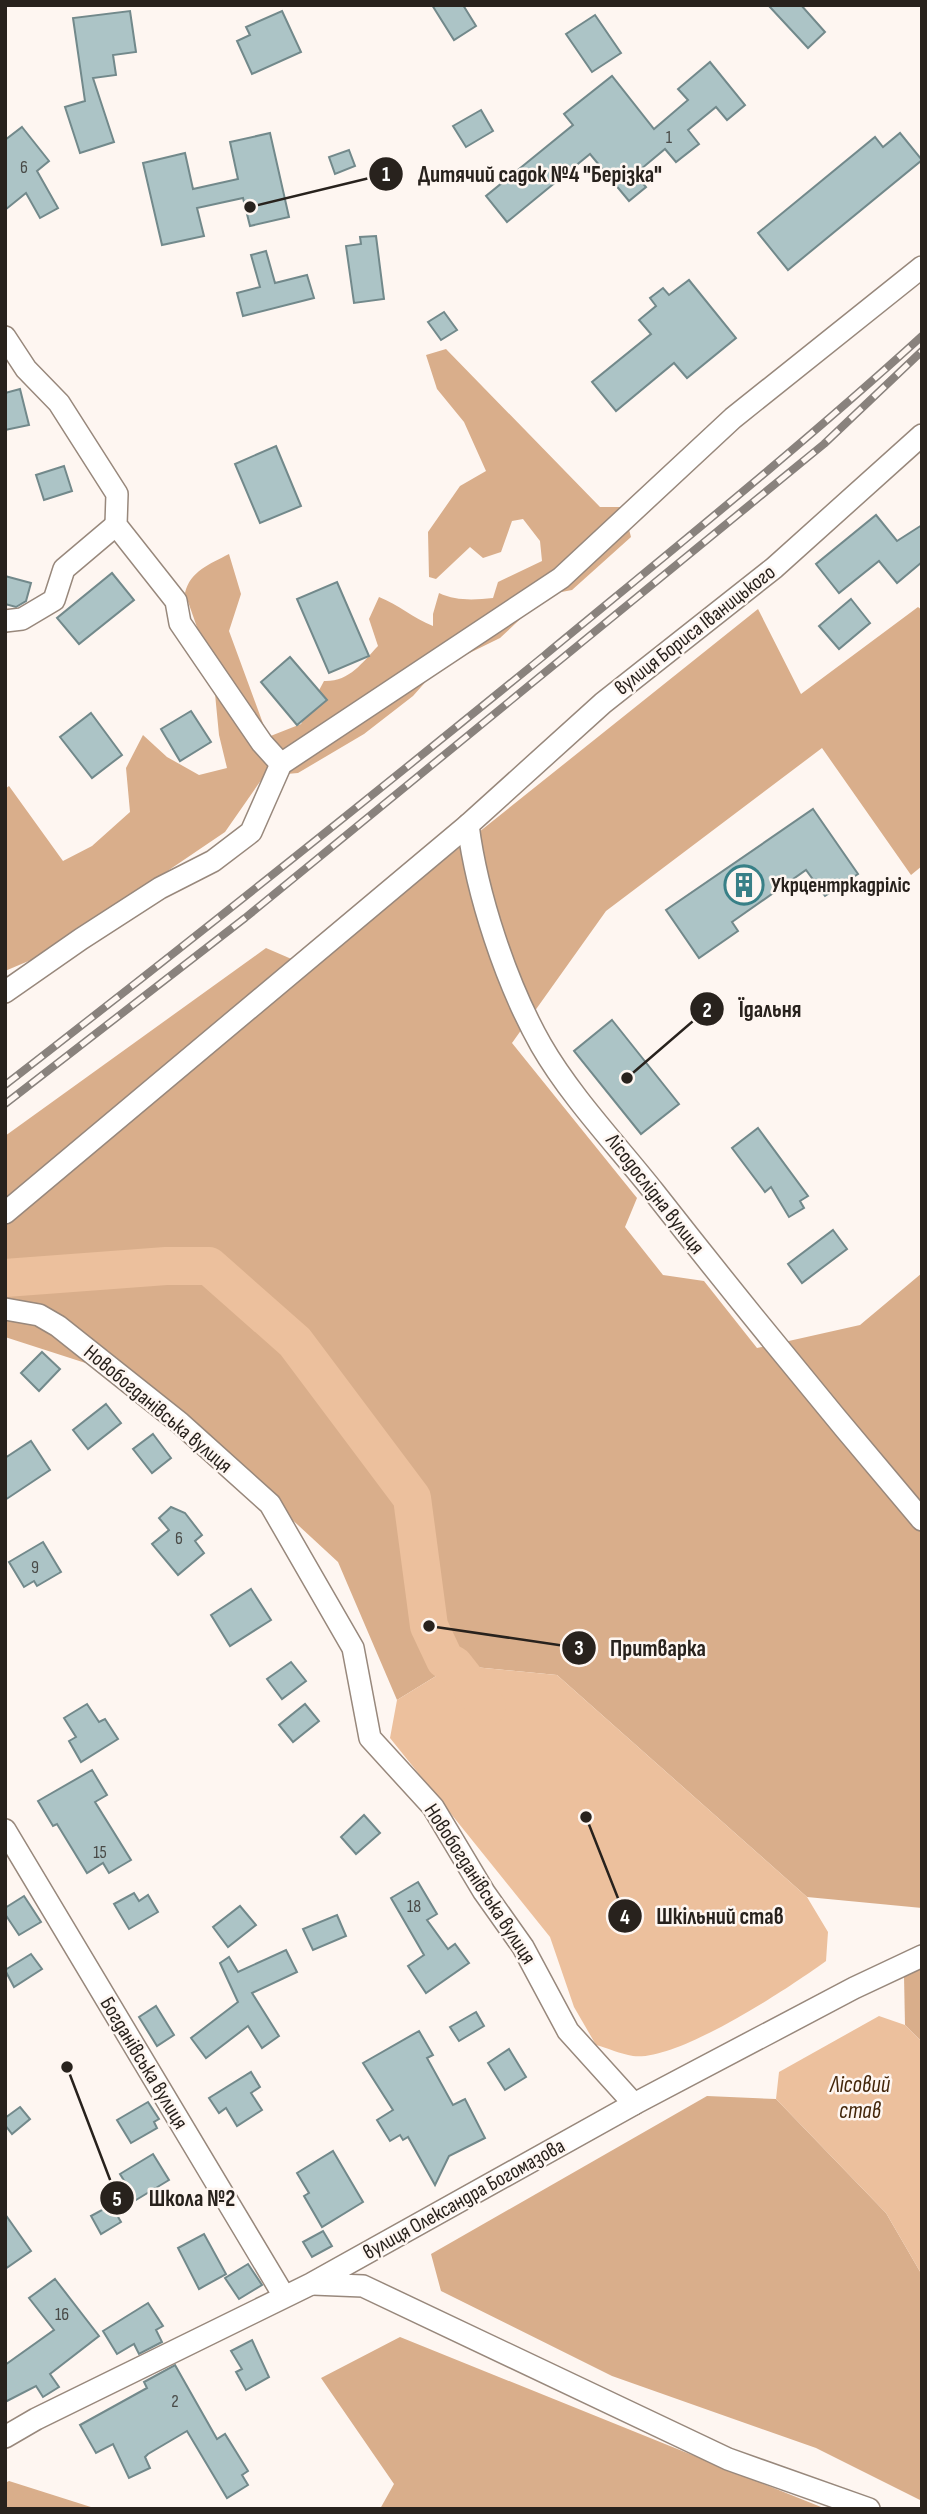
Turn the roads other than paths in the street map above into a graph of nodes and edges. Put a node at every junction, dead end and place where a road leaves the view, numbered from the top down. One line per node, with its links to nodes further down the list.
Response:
1 (922, 267): 6 (street)
2 (5, 337): 4 (street)
3 (922, 435): 7 (street, вулиця Бориса Іваницького)
4 (116, 525): 5 (street); 6 (street)
5 (5, 621)
6 (281, 764): 8 (street)
7 (468, 825): 9 (street, вулиця Бориса Іваницького); 11 (street, Лісодослідна вулиця)
8 (5, 992)
9 (5, 1213)
10 (5, 1309): 14 (street, Новобогданівська вулиця)
11 (922, 1520)
12 (5, 1830): 16 (street, Богданівська вулиця)
13 (922, 1956): 14 (street, вулиця Олександра Богомазова)
14 (634, 2104): 15 (street, вулиця Олександра Богомазова)
15 (311, 2284): 16 (street, вулиця Олександра Богомазова); 18 (street)
16 (284, 2296): 17 (street, вулиця Олександра Богомазова)
17 (5, 2437)
18 (869, 2509)

